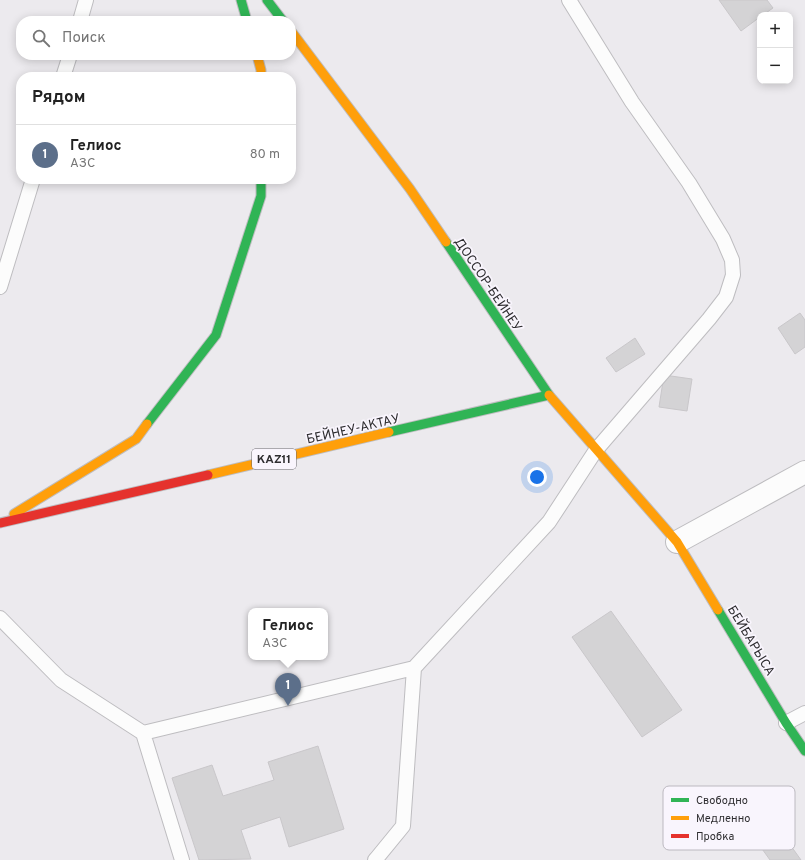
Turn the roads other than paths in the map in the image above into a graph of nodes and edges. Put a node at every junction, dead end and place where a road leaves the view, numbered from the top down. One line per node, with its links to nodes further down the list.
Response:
1 (86, 0): 5 (lane)
2 (241, 0): 6 (main road)
3 (267, 0): 7 (main road)
4 (569, 0): 17 (lane)
5 (81, 16)
6 (246, 16)
7 (279, 16)
8 (296, 38): 16 (main road, ДОССОР-БЕЙНЕУ)
9 (68, 60): 11 (lane)
10 (258, 60): 12 (main road)
11 (65, 72)
12 (261, 72)
13 (31, 184): 15 (lane)
14 (261, 184): 19 (main road, KAZ11)
15 (0, 287)
16 (549, 396): 17 (main road, ДОССОР-БЕЙНЕУ); 19 (main road, БЕЙНЕУ-АКТАУ / KAZ11)
17 (596, 450): 20 (main road, ДОССОР-БЕЙНЕУ); 22 (lane)
18 (805, 472): 20 (street)
19 (0, 523)
20 (677, 542): 24 (main road, БЕЙБАРЫСА)
21 (0, 618): 25 (lane)
22 (414, 668): 25 (lane); 28 (lane)
23 (805, 713): 24 (lane)
24 (786, 723): 26 (main road, БЕЙБАРЫСА)
25 (143, 733): 27 (lane)
26 (805, 751)
27 (182, 860)
28 (375, 860)

